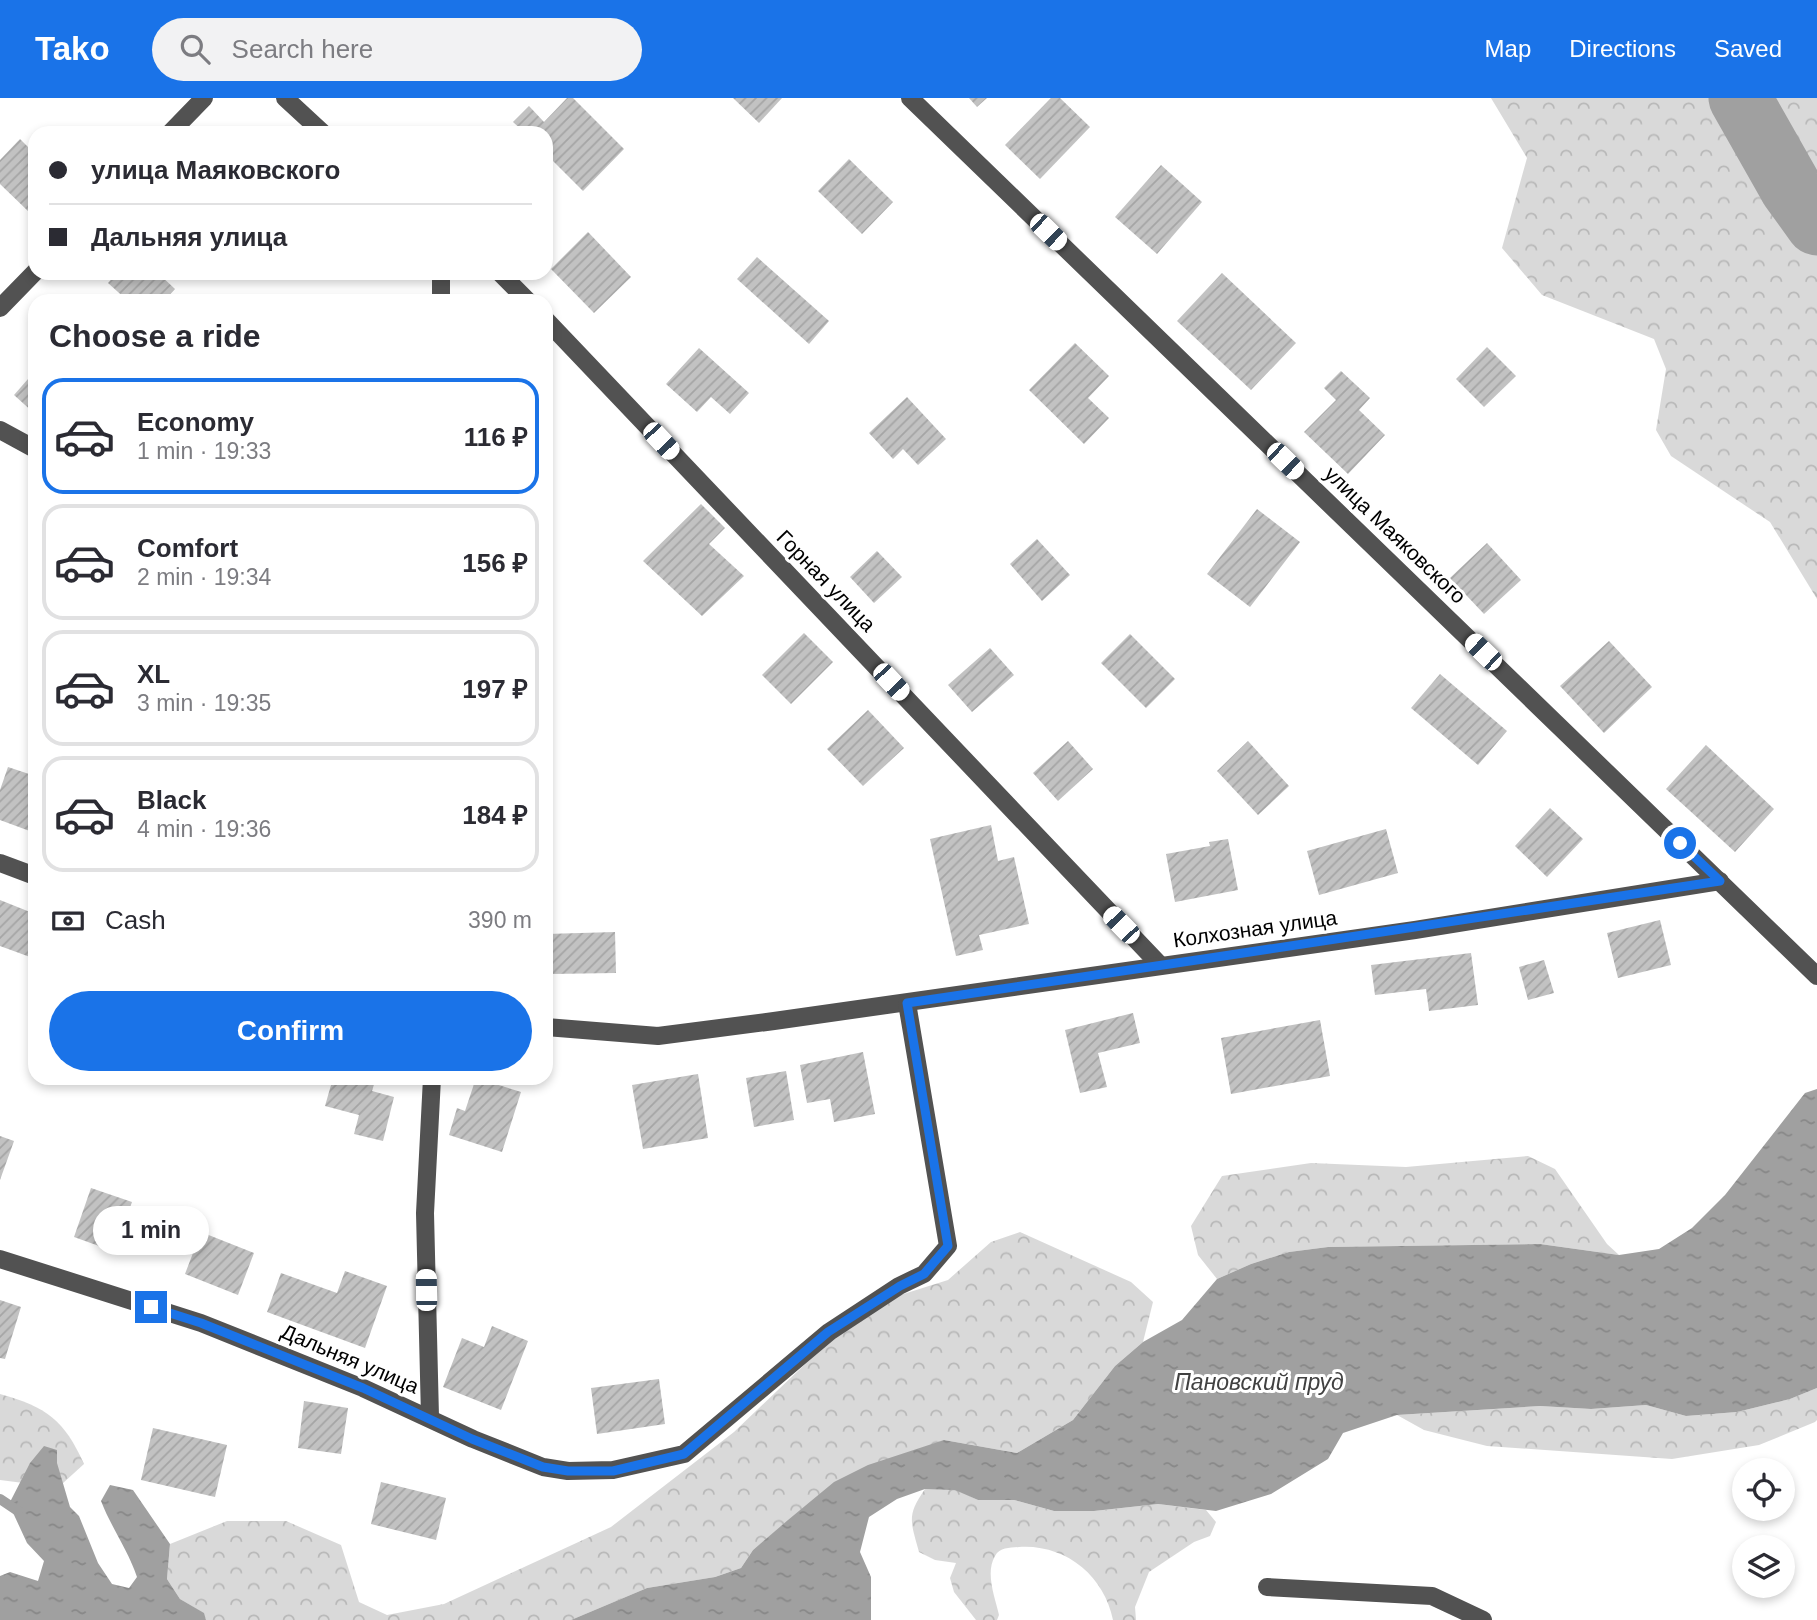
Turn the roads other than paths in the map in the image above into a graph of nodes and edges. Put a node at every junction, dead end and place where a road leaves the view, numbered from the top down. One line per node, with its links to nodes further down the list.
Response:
1 (204, 98): 4 (street)
2 (285, 98): 5 (street)
3 (910, 98): 15 (street, улица Маяковского)
4 (177, 126)
5 (315, 126)
6 (28, 279): 9 (street)
7 (507, 280): 8 (street)
8 (521, 294)
9 (0, 308)
10 (553, 327): 16 (street, Горная улица)
11 (0, 430): 12 (street)
12 (28, 445)
13 (0, 863): 14 (street)
14 (28, 873)
15 (1720, 881): 16 (street, Колхозная улица); 17 (street, улица Маяковского)
16 (1160, 965): 18 (street, Колхозная улица)
17 (1817, 976)
18 (907, 1003): 19 (street, Колхозная улица); 22 (street, Дальняя улица)
19 (553, 1028)
20 (432, 1085): 22 (street)
21 (0, 1259): 22 (street, Дальняя улица)
22 (430, 1418)
23 (1267, 1587): 24 (street)
24 (1483, 1620)

